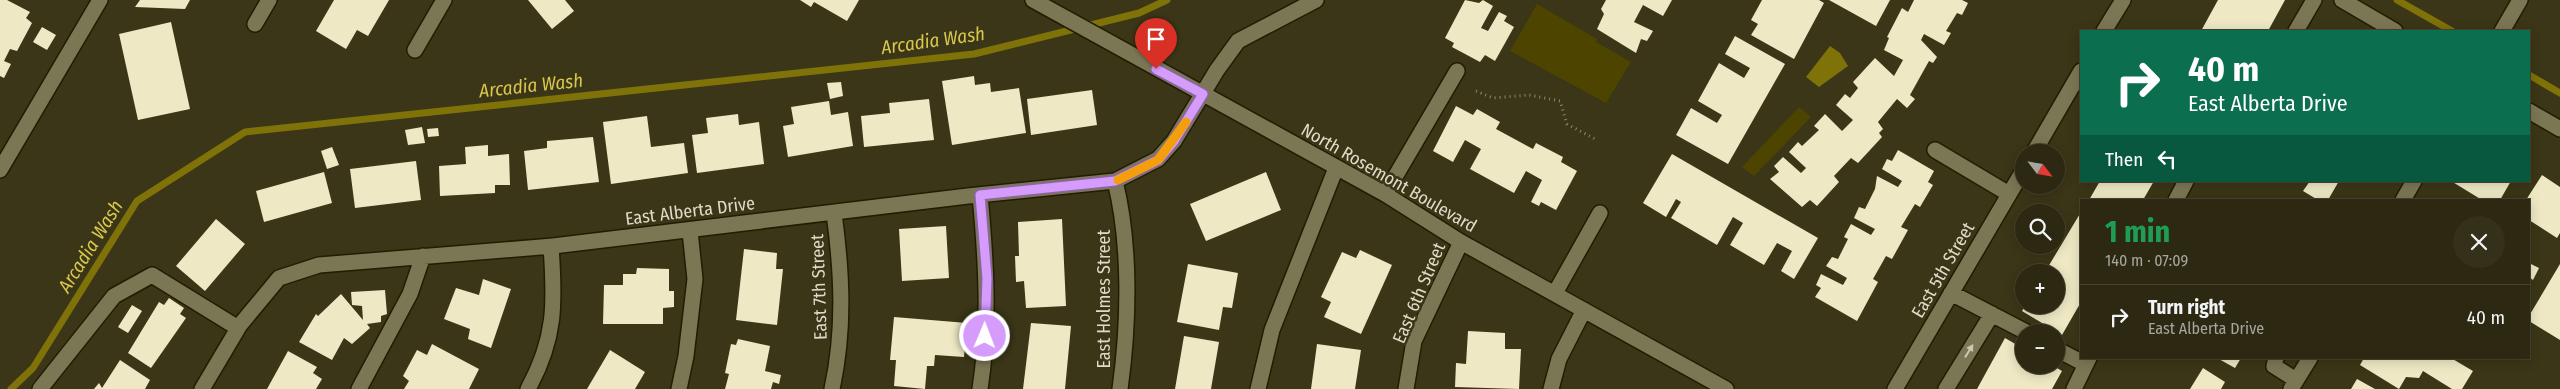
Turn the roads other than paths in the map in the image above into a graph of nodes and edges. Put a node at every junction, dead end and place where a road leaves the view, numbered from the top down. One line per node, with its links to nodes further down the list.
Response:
1 (100, 0): 24 (street)
2 (269, 0): 10 (street)
3 (444, 0): 15 (street)
4 (1033, 0): 18 (street, North Rosemont Boulevard)
5 (1316, 0): 18 (street, East Alberta Drive)
6 (2123, 0): 11 (street)
7 (2314, 0): 12 (street)
8 (2342, 0): 13 (street)
9 (2520, 0): 14 (street)
10 (255, 24)
11 (2105, 30)
12 (2297, 30)
13 (2393, 30)
14 (2503, 30)
15 (415, 50)
16 (1457, 71): 29 (street)
17 (2080, 76): 21 (street)
18 (1203, 94): 23 (street, North Rosemont Boulevard); 25 (street, East Alberta Drive)
19 (2530, 112): 20 (street)
20 (2560, 129)
21 (2039, 144)
22 (1935, 150): 30 (street)
23 (1336, 168): 29 (street, North Rosemont Boulevard); 61 (street)
24 (0, 170)
25 (1115, 181): 31 (street, East Alberta Drive); 60 (street, East Holmes Street)
26 (2185, 182): 32 (street)
27 (2413, 182): 33 (street)
28 (2015, 185): 30 (street, East 5th Street)
29 (1386, 194): 37 (street, North Rosemont Boulevard)
30 (2010, 194): 41 (street, East 5th Street)
31 (980, 195): 34 (street, East Alberta Drive); 59 (street)
32 (2177, 199)
33 (2404, 199)
34 (834, 213): 36 (street, East Alberta Drive); 58 (street, East 7th Street)
35 (1600, 213): 40 (street)
36 (690, 231): 38 (street, East Alberta Drive); 57 (street)
37 (1461, 242): 40 (street, North Rosemont Boulevard); 62 (street, East 6th Street)
38 (551, 246): 39 (street, East Alberta Drive); 56 (street)
39 (423, 256): 45 (street, East Alberta Drive); 55 (street)
40 (1555, 293): 42 (street, North Rosemont Boulevard)
41 (1951, 293): 43 (street); 64 (street, East 5th Street)
42 (1584, 310): 52 (street, North Rosemont Boulevard); 63 (street)
43 (1992, 314): 44 (street); 65 (street, one-way to 43)
44 (2015, 326)
45 (238, 328): 53 (street); 54 (street, East Alberta Drive)
46 (2065, 352): 47 (street)
47 (2080, 358)
48 (2276, 359): 51 (street)
49 (2309, 359): 51 (street)
50 (2087, 361): 66 (street)
51 (2294, 385)
52 (1716, 387)
53 (40, 389)
54 (202, 389)
55 (359, 389)
56 (528, 389)
57 (678, 389)
58 (832, 389)
59 (980, 389)
60 (1120, 389)
61 (1258, 389)
62 (1406, 389)
63 (1551, 389)
64 (1895, 389)
65 (1946, 389)
66 (2074, 389)

